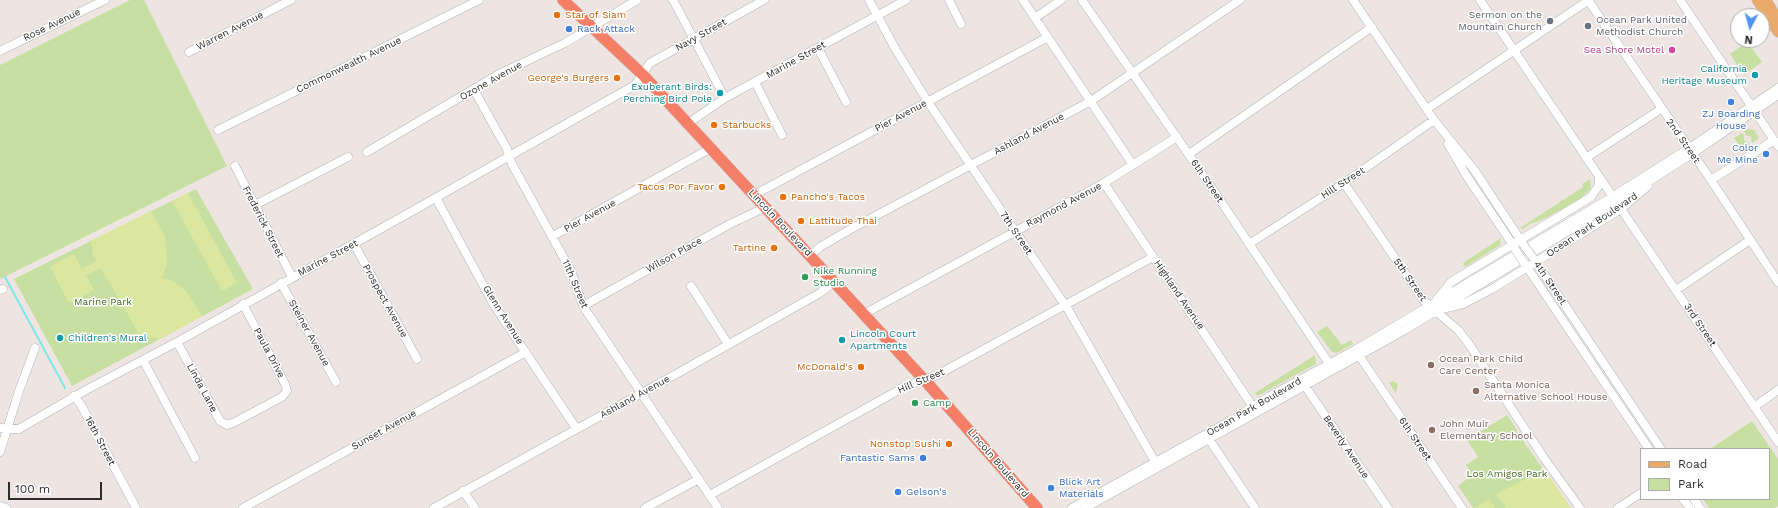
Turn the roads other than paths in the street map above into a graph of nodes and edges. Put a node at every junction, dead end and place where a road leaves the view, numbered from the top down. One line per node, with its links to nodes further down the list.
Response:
1 (105, 0): 32 (street, Rose Avenue)
2 (292, 0): 33 (street, Warren Avenue)
3 (479, 0): 49 (street, Commonwealth Avenue)
4 (636, 0): 25 (street, Ozone Avenue)
5 (673, 0): 29 (street)
6 (764, 0): 29 (street, Navy Street)
7 (869, 0): 21 (street, 7th Street)
8 (906, 0): 21 (street, Marine Street)
9 (949, 0): 24 (street)
10 (1023, 0): 22 (street)
11 (1061, 0): 22 (street)
12 (1082, 0): 34 (street, 6th Street)
13 (1240, 0): 34 (street, Ashland Avenue)
14 (1353, 0): 26 (street, 4th Street)
15 (1480, 0): 31 (street, 3rd Street)
16 (1588, 0): 31 (street); 46 (street, 2nd Street)
17 (1680, 0): 44 (street)
18 (1757, 0): 27 (main road)
19 (1766, 0): 23 (main road)
20 (565, 2): 25 (highway, Lincoln Boulevard)
21 (878, 15): 30 (street, Marine Street); 43 (street, 7th Street)
22 (1035, 18): 28 (street)
23 (1778, 19)
24 (961, 24)
25 (592, 26): 35 (highway, Lincoln Boulevard); 38 (street, Ozone Avenue)
26 (1372, 27): 45 (street, 4th Street); 56 (street)
27 (1778, 32)
28 (1048, 37): 41 (street); 43 (street, Pier Avenue)
29 (693, 39): 35 (street, Navy Street); 40 (street)
30 (818, 48): 36 (street, Marine Street); 42 (street)
31 (1514, 50): 45 (street); 59 (street, 3rd Street)
32 (0, 51)
33 (189, 52)
34 (1133, 73): 41 (street, Ashland Avenue); 51 (street, 6th Street)
35 (643, 75): 48 (highway, Lincoln Boulevard); 57 (street, Marine Street)
36 (754, 82): 40 (street, Marine Street); 50 (street)
37 (1778, 88): 44 (street, Ocean Park Boulevard)
38 (474, 90): 55 (street, Ozone Avenue); 57 (street, 11th Street)
39 (1778, 95): 44 (street, Ocean Park Boulevard)
40 (725, 98): 48 (street, Marine Street)
41 (1091, 101): 60 (street, Ashland Avenue); 61 (street)
42 (846, 102)
43 (928, 102): 60 (street, 7th Street); 67 (street, Pier Avenue)
44 (1753, 108): 52 (street); 54 (street, Ocean Park Boulevard)
45 (1426, 109): 47 (street, 4th Street)
46 (1661, 109): 54 (street, 2nd Street); 59 (street)
47 (1434, 120): 66 (street, Hill Street); 76 (street, 4th Street); 79 (street, 4th Street)
48 (688, 124): 53 (highway, Lincoln Boulevard)
49 (218, 130)
50 (782, 135)
51 (1177, 137): 56 (street, 6th Street); 61 (street, Raymond Avenue)
52 (1776, 143): 64 (street)
53 (711, 148): 67 (highway, Lincoln Boulevard); 74 (street, Pier Avenue)
54 (1690, 151): 64 (street, 2nd Street); 70 (street, Ocean Park Boulevard); 70 (street, Ocean Park Boulevard)
55 (367, 152)
56 (1189, 154): 78 (street, 6th Street)
57 (510, 156): 69 (street, Marine Street); 74 (street, 11th Street)
58 (348, 157): 71 (street)
59 (1586, 158): 63 (street, 3rd Street)
60 (971, 165): 73 (street, 7th Street); 80 (street, Ashland Avenue)
61 (1133, 165): 65 (street, Raymond Avenue)
62 (235, 166): 71 (street, Frederick Street)
63 (1599, 178): 68 (street); 70 (street, 3rd Street)
64 (1711, 180): 75 (street, 2nd Street)
65 (1104, 183): 73 (street, Raymond Avenue); 81 (street, Highland Avenue)
66 (1344, 183): 78 (street, Hill Street); 93 (street, 5th Street)
67 (754, 195): 72 (highway, Lincoln Boulevard)
68 (1591, 197): 70 (street, Ocean Park Boulevard); 76 (street, Ocean Park Boulevard)
69 (436, 198): 77 (street, Marine Street); 99 (street, Glenn Avenue)
70 (1616, 202): 82 (street, Ocean Park Boulevard); 89 (street, 3rd Street); 93 (street, Ocean Park Boulevard)
71 (255, 205): 84 (street, Frederick Street)
72 (766, 207): 80 (highway, Lincoln Boulevard); 92 (street, Wilson Place)
73 (1014, 231): 91 (street, 7th Street); 94 (street, Raymond Avenue)
74 (553, 236): 92 (street, 11th Street)
75 (1750, 240): 86 (street, 2nd Street); 89 (street)
76 (1522, 242): 79 (street, Ocean Park Boulevard); 82 (street, 4th Street, bridge)
77 (354, 244): 84 (street, Marine Street); 101 (street, Prospect Avenue)
78 (1249, 244): 97 (street, 6th Street)
79 (1514, 247): 83 (street, 4th Street, bridge); 93 (street, Ocean Park Boulevard)
80 (810, 256): 85 (highway, Lincoln Boulevard)
81 (1153, 257): 91 (street, Hill Street); 113 (street, Highland Avenue)
82 (1535, 261): 83 (street, Ocean Park Boulevard); 121 (street, 4th Street)
83 (1526, 265): 93 (street, Ocean Park Boulevard); 120 (street, 4th Street)
84 (292, 277): 87 (street, Marine Street)
85 (834, 282): 94 (highway, Lincoln Boulevard); 96 (street, Ashland Avenue)
86 (1778, 282)
87 (281, 283): 90 (street, Marine Street); 107 (street, Steiner Avenue)
88 (690, 286): 96 (street)
89 (1676, 290): 112 (street, 3rd Street)
90 (243, 304): 95 (street, Marine Street); 114 (street, Paula Drive)
91 (1065, 305): 106 (street, Hill Street); 124 (street, 7th Street)
92 (583, 306): 110 (street, 11th Street)
93 (1434, 307): 100 (street, Ocean Park Boulevard); 144 (street, 5th Street)
94 (864, 314): 106 (highway, Lincoln Boulevard)
95 (178, 342): 102 (street, Marine Street); 114 (street, Linda Lane)
96 (728, 344): 110 (street, Ashland Avenue)
97 (1318, 345): 103 (street, 6th Street); 104 (street)
98 (35, 348): 117 (street)
99 (526, 352): 116 (street, Glenn Avenue); 133 (street, Sunset Avenue)
100 (1357, 353): 103 (street, Ocean Park Boulevard); 105 (street, Ocean Park Boulevard); 143 (street, 6th Street)
101 (417, 359)
102 (142, 360): 111 (street, Marine Street); 123 (street)
103 (1330, 363): 104 (street, Ocean Park Boulevard); 105 (street)
104 (1321, 368): 108 (street); 113 (street, Ocean Park Boulevard)
105 (1319, 378): 108 (street, Ocean Park Boulevard)
106 (923, 379): 128 (street, Hill Street); 138 (highway, Lincoln Boulevard)
107 (336, 382)
108 (1305, 386): 115 (street, Ocean Park Boulevard); 142 (street, Beverly Avenue)
109 (1778, 390): 112 (street)
110 (641, 393): 116 (street, Ashland Avenue); 125 (street, 11th Street)
111 (74, 396): 117 (street, Marine Street); 132 (street, 16th Street)
112 (1754, 406): 119 (street, 3rd Street)
113 (1253, 407): 115 (street, Ocean Park Boulevard)
114 (255, 411)
115 (1232, 423): 118 (street, Ocean Park Boulevard); 124 (street, Ocean Park Boulevard)
116 (576, 428): 126 (street, Ashland Avenue)
117 (3, 429): 122 (street)
118 (1209, 439): 124 (street, Ocean Park Boulevard); 141 (street)
119 (1778, 442)
120 (1648, 448)
121 (1660, 448)
122 (0, 452)
123 (195, 458)
124 (1157, 465): 139 (street, Ocean Park Boulevard); 140 (street, Ocean Park Boulevard)
125 (699, 479): 128 (street, 11th Street); 136 (street)
126 (463, 492): 134 (street, Ashland Avenue); 135 (street)
127 (1640, 494): 145 (street)
128 (710, 495): 137 (street, 11th Street)
129 (1684, 500): 146 (street)
130 (0, 506): 131 (street)
131 (6, 508)
132 (136, 508)
133 (243, 508)
134 (434, 508)
135 (475, 508)
136 (645, 508)
137 (718, 508)
138 (1037, 508)
139 (1072, 508)
140 (1085, 508)
141 (1255, 508)
142 (1388, 508)
143 (1462, 508)
144 (1580, 508)
145 (1618, 508)
146 (1690, 508)

